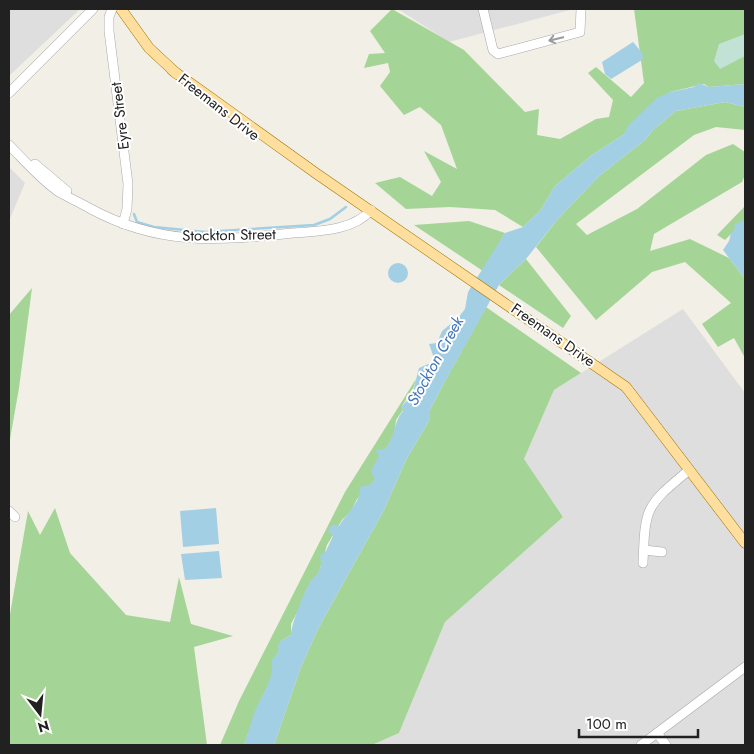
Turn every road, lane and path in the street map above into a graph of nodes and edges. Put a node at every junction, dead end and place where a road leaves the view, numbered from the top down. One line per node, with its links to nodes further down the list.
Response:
1 (93, 9): 6 (street)
2 (112, 9): 11 (street, Eyre Street)
3 (121, 9): 10 (main road, Freemans Drive)
4 (483, 9): 5 (street, one-way to 4)
5 (581, 9)
6 (9, 93)
7 (9, 139): 9 (street, Stockton Street)
8 (9, 145): 9 (street, Stockton Street)
9 (87, 206): 11 (street, Stockton Street)
10 (371, 210): 11 (street, Stockton Street); 12 (main road, Freemans Drive)
11 (123, 224)
12 (689, 470): 13 (main road, Freemans Drive); 14 (street)
13 (745, 544)
14 (644, 550): 15 (street); 16 (street)
15 (662, 552)
16 (643, 563)
17 (745, 667): 18 (street)
18 (657, 733): 19 (street); 20 (street)
19 (641, 745)
20 (666, 745)

